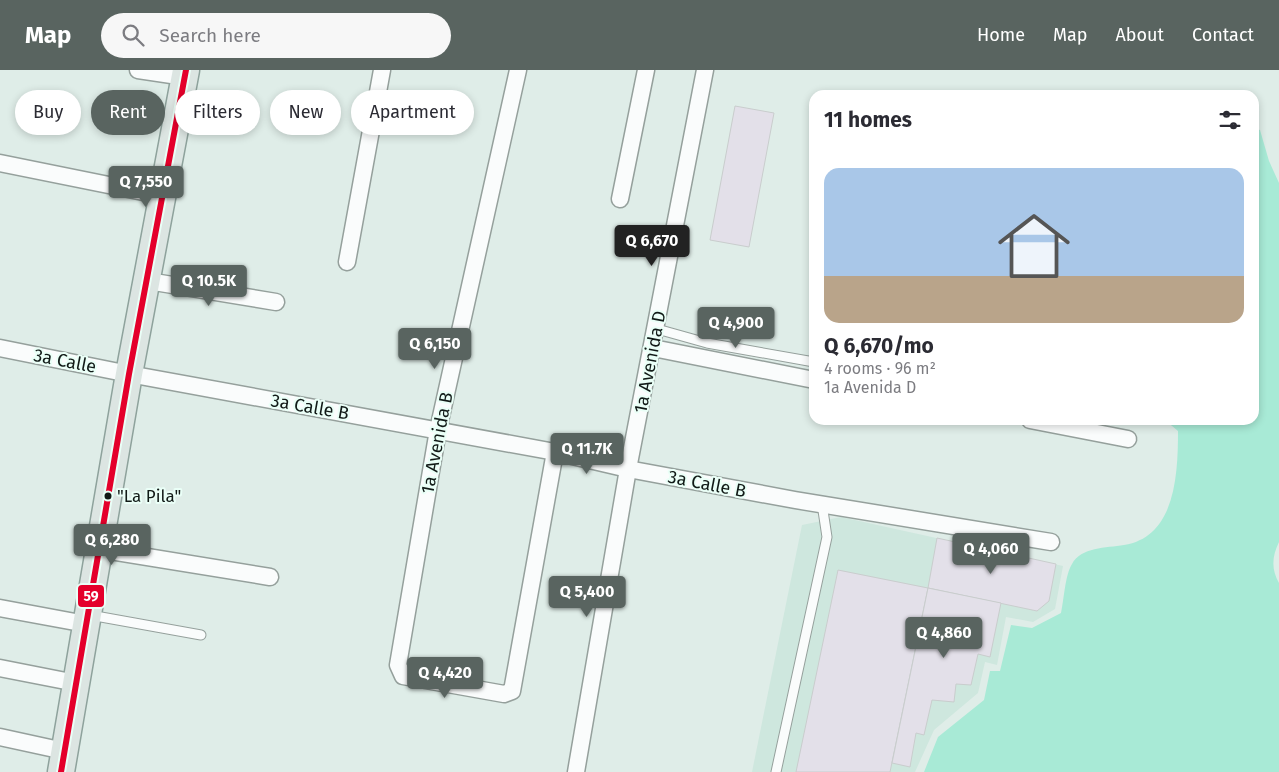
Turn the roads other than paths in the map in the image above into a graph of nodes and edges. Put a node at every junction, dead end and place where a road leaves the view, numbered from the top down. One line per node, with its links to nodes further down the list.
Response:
1 (138, 70): 6 (street)
2 (382, 70): 10 (street)
3 (518, 70): 20 (street, 1a Avenida B)
4 (646, 70): 9 (street)
5 (705, 70): 13 (street, 1a Avenida D)
6 (186, 74): 8 (main road)
7 (0, 163): 8 (street)
8 (163, 196): 11 (main road)
9 (620, 199)
10 (347, 262)
11 (148, 281): 12 (street); 17 (main road)
12 (276, 302)
13 (657, 329): 15 (street, 1a Avenida D); 16 (lane)
14 (0, 348): 17 (street, 3a Calle)
15 (653, 348): 18 (street); 23 (street, 1a Avenida D)
16 (809, 361)
17 (129, 374): 20 (street, 3a Calle B); 26 (main road)
18 (809, 379)
19 (1057, 425): 21 (street)
20 (438, 430): 22 (street, 3a Calle B); 22 (street, 1a Avenida B)
21 (1128, 438)
22 (554, 452): 23 (street, 3a Calle B)
23 (628, 469): 24 (street, 3a Calle B); 35 (street, 1a Avenida D)
24 (822, 504): 25 (street, 3a Calle B); 36 (lane)
25 (1051, 542)
26 (98, 549): 27 (street); 29 (main road)
27 (270, 576)
28 (0, 608): 29 (street)
29 (86, 619): 30 (lane); 32 (main road)
30 (201, 635)
31 (0, 668): 32 (street)
32 (76, 683): 34 (main road)
33 (0, 736): 34 (street)
34 (63, 761)
35 (576, 772)
36 (776, 772)

